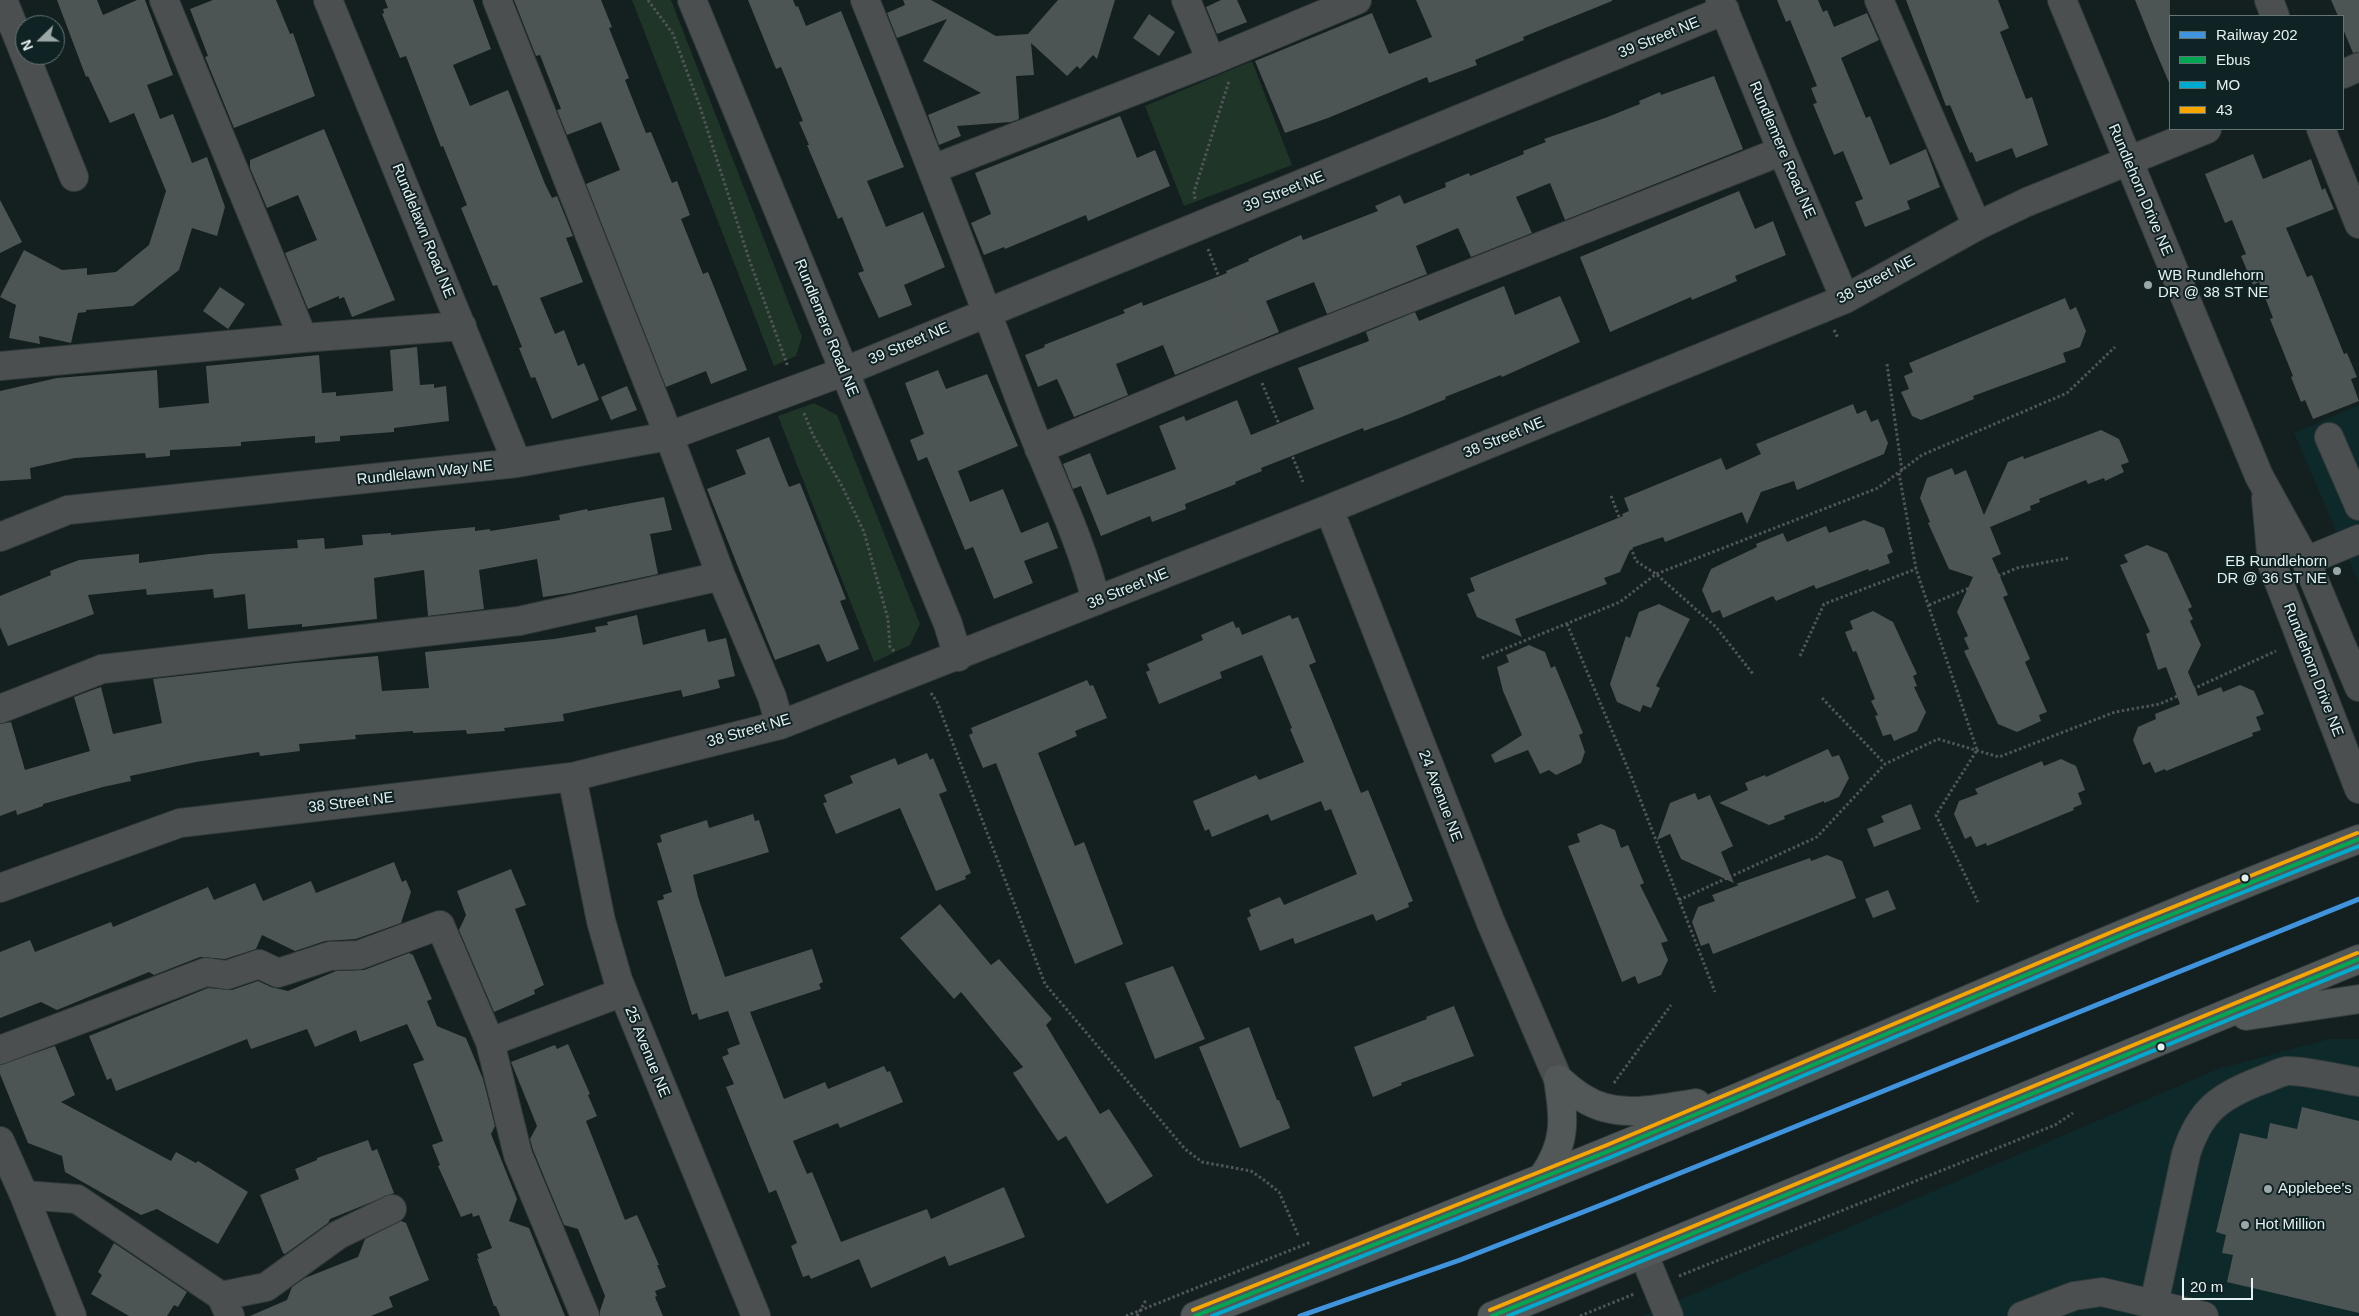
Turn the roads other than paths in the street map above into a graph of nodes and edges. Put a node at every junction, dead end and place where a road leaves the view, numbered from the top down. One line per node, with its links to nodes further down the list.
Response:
1 (3, 0): 14 (street)
2 (164, 0): 30 (street)
3 (328, 0): 29 (street, Rundlelawn Road NE)
4 (497, 0): 33 (street)
5 (692, 0): 32 (street, Rundlemere Road NE)
6 (865, 0): 23 (street)
7 (1186, 0): 15 (street)
8 (1357, 0): 15 (street)
9 (1880, 0): 26 (street)
10 (2062, 0): 22 (street, Rundlehorn Drive NE)
11 (2269, 0): 13 (street)
12 (1722, 5): 21 (street, Rundlemere Road NE); 28 (street, 39 Street NE)
13 (2275, 15)
14 (15, 30)
15 (1211, 61): 23 (street)
16 (29, 65): 24 (street)
17 (2359, 67): 18 (street)
18 (2344, 74)
19 (2205, 130): 22 (street, 38 Street NE)
20 (2321, 130): 25 (street)
21 (1782, 151): 27 (street, Rundlemere Road NE); 35 (street)
22 (2128, 162): 26 (street, 38 Street NE); 37 (street, Rundlehorn Drive NE)
23 (933, 169): 28 (street)
24 (74, 176)
25 (2359, 224)
26 (1977, 226): 27 (street, 38 Street NE)
27 (1845, 299): 39 (street, 38 Street NE)
28 (987, 312): 32 (street, 39 Street NE); 35 (street)
29 (462, 326): 30 (street); 36 (street, Rundlelawn Road NE)
30 (303, 338): 31 (street)
31 (0, 366)
32 (843, 372): 33 (street, Rundlelawn Way NE); 45 (street, Rundlemere Road NE)
33 (669, 436): 36 (street, Rundlelawn Way NE); 43 (street)
34 (2329, 437): 38 (street)
35 (1039, 449): 44 (street)
36 (517, 463): 40 (street, Rundlelawn Way NE)
37 (2265, 489): 42 (street, Rundlehorn Drive NE); 50 (street, Rundlehorn Drive NE)
38 (2359, 506)
39 (1328, 509): 44 (street, 38 Street NE); 59 (street, 24 Avenue NE)
40 (0, 537)
41 (2359, 539): 42 (street)
42 (2306, 561): 46 (street, Rundlehorn Drive NE)
43 (721, 576): 47 (street); 48 (street)
44 (1096, 601): 45 (street, 38 Street NE)
45 (958, 656): 48 (street, 38 Street NE)
46 (2359, 686)
47 (0, 709)
48 (780, 725): 49 (street, 38 Street NE)
49 (572, 777): 52 (street, 38 Street NE); 54 (street, 25 Avenue NE)
50 (2359, 790)
51 (2359, 838): 61 (main road)
52 (0, 888)
53 (2359, 959): 56 (main road)
54 (622, 992): 57 (street); 71 (street, 25 Avenue NE)
55 (2359, 999): 56 (main road)
56 (2204, 1022): 66 (main road)
57 (490, 1042): 58 (street); 70 (street)
58 (0, 1050)
59 (1558, 1079): 61 (main road); 63 (main road)
60 (2359, 1082): 67 (street)
61 (1744, 1095): 63 (main road)
62 (0, 1141): 64 (street)
63 (1542, 1178): 72 (main road)
64 (24, 1195): 68 (street); 69 (street)
65 (392, 1209): 68 (street)
66 (1644, 1255): 73 (main road); 74 (street)
67 (2154, 1304): 75 (street); 76 (street)
68 (225, 1306)
69 (72, 1316)
70 (585, 1316)
71 (756, 1316)
72 (1195, 1316)
73 (1492, 1316)
74 (1669, 1316)
75 (2022, 1316)
76 (2204, 1316)

